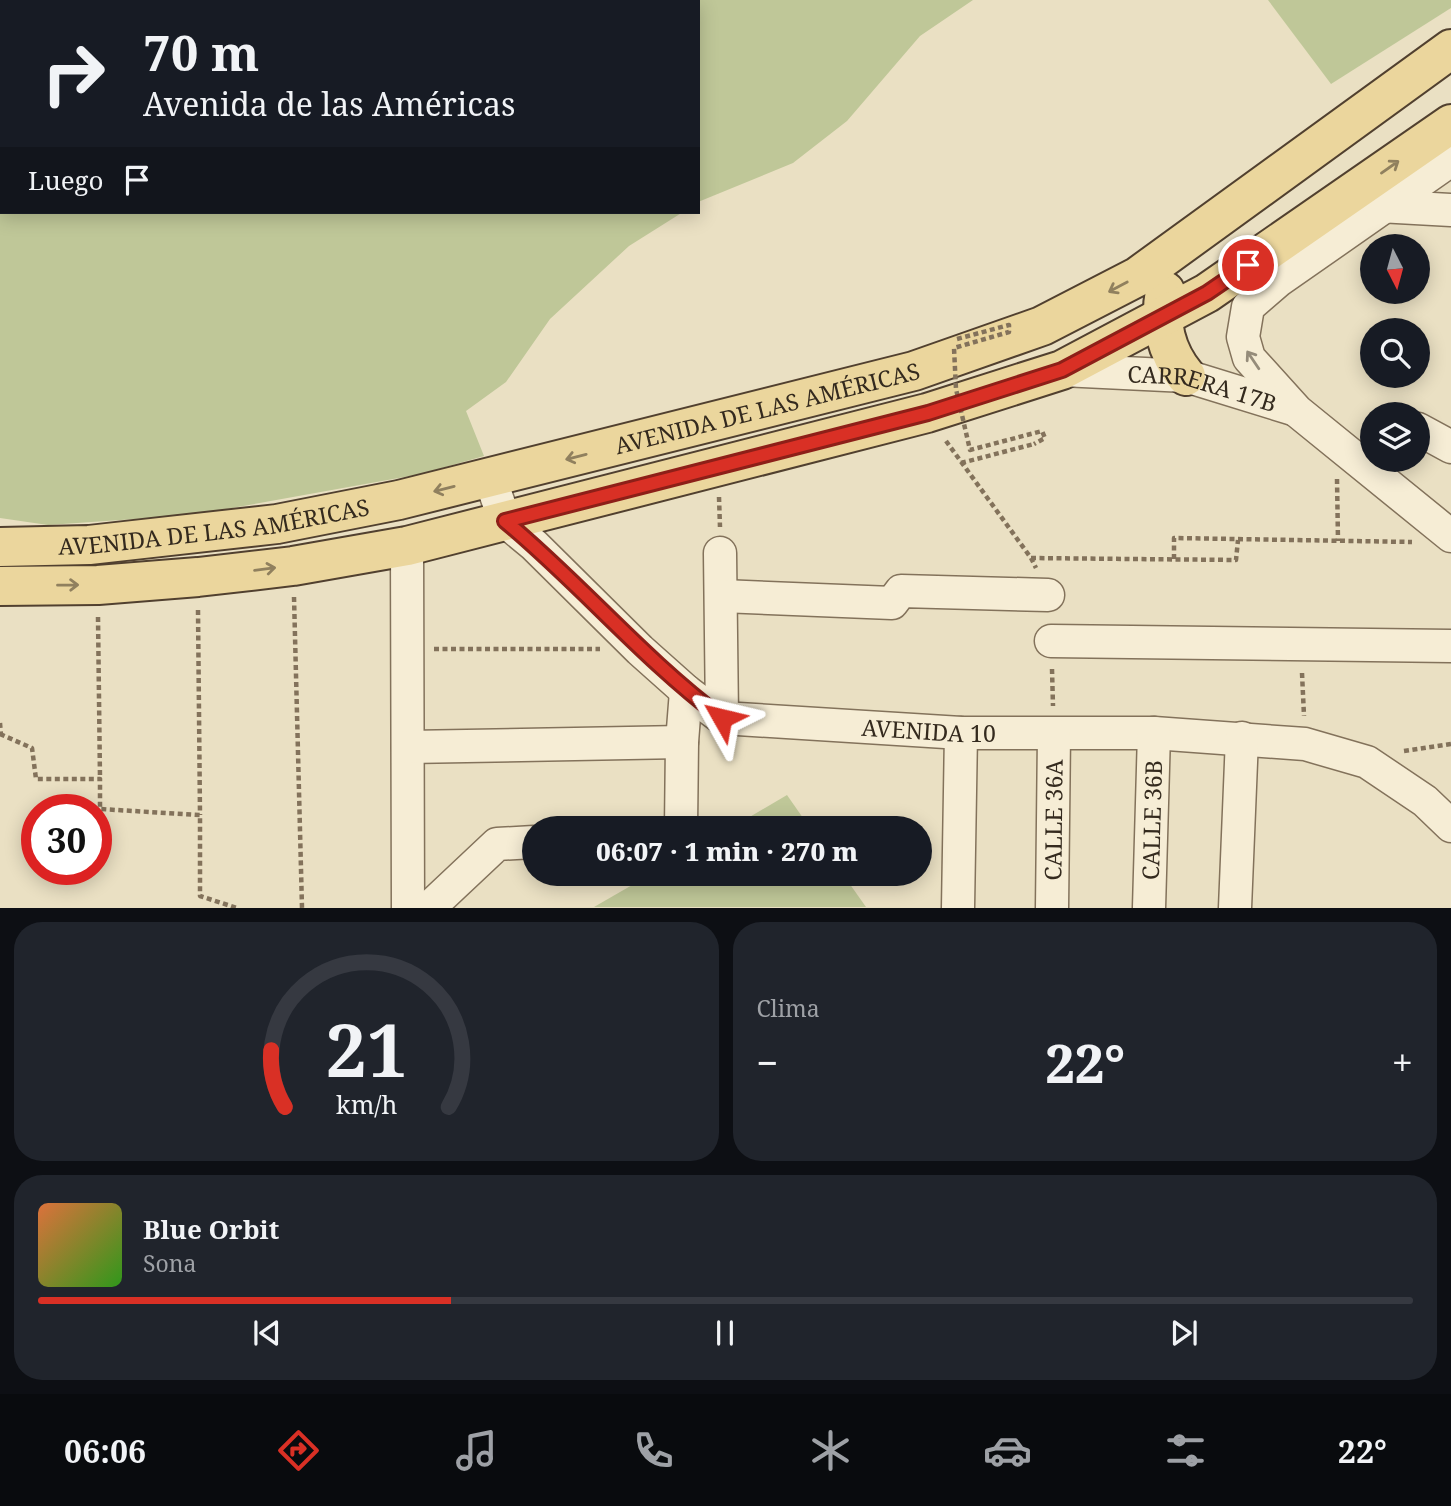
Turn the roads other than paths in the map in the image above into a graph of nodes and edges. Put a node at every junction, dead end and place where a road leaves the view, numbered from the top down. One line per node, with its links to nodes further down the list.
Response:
1 (1451, 49): 4 (main road, AVENIDA DE LAS AMÉRICAS)
2 (1451, 124): 7 (main road, AVENIDA DE LAS AMÉRICAS, one-way to 2)
3 (1451, 160): 5 (street, CARRERA 17B)
4 (1295, 164): 8 (main road); 16 (main road, AVENIDA DE LAS AMÉRICAS, one-way to 16)
5 (1386, 205): 6 (street); 7 (street); 11 (street, CARRERA 17B, one-way to 5)
6 (1451, 210)
7 (1329, 211): 8 (main road, AVENIDA DE LAS AMÉRICAS)
8 (1163, 316): 9 (main road, AVENIDA DE LAS AMÉRICAS); 10 (main road)
9 (1062, 370): 10 (street, CARRERA 17B); 17 (main road, AVENIDA DE LAS AMÉRICAS)
10 (1186, 376): 11 (street, CARRERA 17B)
11 (1297, 411): 14 (street, CARRERA 17B)
12 (1430, 436): 13 (street)
13 (1451, 447)
14 (1360, 457)
15 (1382, 472): 18 (street, CARRERA 17B)
16 (490, 478): 17 (street); 20 (main road, AVENIDA DE LAS AMÉRICAS, one-way to 20)
17 (505, 521): 19 (main road, AVENIDA DE LAS AMÉRICAS); 27 (street)
18 (1451, 536)
19 (407, 546): 22 (main road, AVENIDA DE LAS AMÉRICAS, one-way to 19); 34 (street)
20 (0, 547)
21 (720, 553): 24 (street)
22 (0, 586)
23 (1048, 595): 24 (street)
24 (722, 596): 28 (street)
25 (1052, 641): 26 (street)
26 (1451, 646)
27 (686, 691): 28 (street); 33 (street)
28 (722, 718): 29 (street, AVENIDA 10)
29 (961, 733): 31 (street, AVENIDA 10); 40 (street)
30 (1154, 733): 31 (street, AVENIDA 10); 32 (street, AVENIDA 10); 42 (street, CALLE 36B)
31 (1054, 734): 41 (street, CALLE 36A)
32 (1242, 738): 36 (street, AVENIDA 10); 43 (street)
33 (682, 742): 34 (street); 35 (street)
34 (408, 747): 38 (street)
35 (681, 816)
36 (1451, 826)
37 (522, 843): 39 (street)
38 (408, 908)
39 (429, 908)
40 (958, 908)
41 (1052, 908)
42 (1149, 908)
43 (1235, 908)

